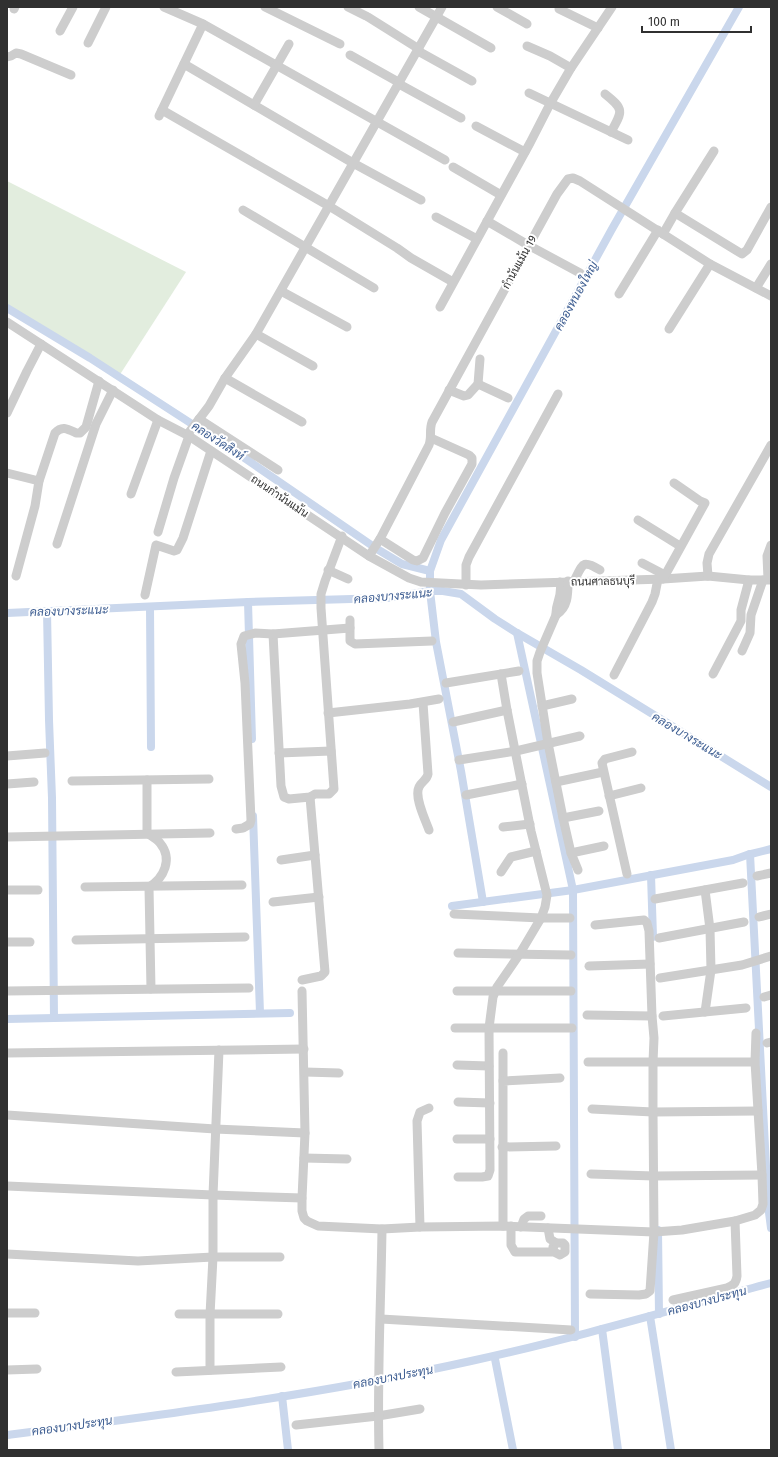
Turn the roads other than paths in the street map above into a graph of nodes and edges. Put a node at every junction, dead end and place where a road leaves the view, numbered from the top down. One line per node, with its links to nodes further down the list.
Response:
1 (73, 7): 16 (street)
2 (106, 7): 17 (street)
3 (164, 7): 13 (street)
4 (265, 7): 10 (street)
5 (348, 7): 22 (street)
6 (419, 7): 12 (street)
7 (442, 7): 12 (street)
8 (497, 7): 14 (street)
9 (612, 7): 15 (street)
10 (275, 9): 19 (street)
11 (559, 9): 15 (street)
12 (437, 17): 21 (street); 22 (street)
13 (203, 24): 25 (street); 26 (street)
14 (526, 24)
15 (598, 28): 27 (street)
16 (60, 31)
17 (88, 43)
18 (289, 44): 26 (street)
19 (340, 44)
20 (527, 46): 27 (street)
21 (491, 48)
22 (418, 50): 29 (street); 30 (street)
23 (350, 55): 30 (street)
24 (7, 56): 28 (street)
25 (184, 64): 34 (street); 47 (street)
26 (278, 66): 34 (street); 36 (street)
27 (571, 68): 33 (street)
28 (72, 75)
29 (472, 81)
30 (399, 83): 35 (street); 36 (street)
31 (529, 93): 33 (street)
32 (605, 94): 38 (street)
33 (550, 104): 38 (street); 41 (street)
34 (254, 105): 43 (street)
35 (461, 118)
36 (378, 121): 42 (street); 43 (street)
37 (476, 126): 41 (street)
38 (611, 132): 39 (street)
39 (628, 140)
40 (714, 151): 50 (street)
41 (525, 152): 45 (street)
42 (446, 160)
43 (353, 163): 46 (street); 47 (street)
44 (452, 167): 45 (street)
45 (501, 195): 52 (street)
46 (421, 200)
47 (329, 206): 56 (street); 60 (street)
48 (771, 207): 50 (street)
49 (243, 210): 56 (street)
50 (675, 213): 53 (street)
51 (436, 217): 54 (street)
52 (487, 221): 54 (street); 55 (street)
53 (661, 232): 55 (street, กำนันแม้น 19); 57 (street, กำนันแม้น 19); 64 (street)
54 (477, 239): 60 (street)
55 (528, 246): 59 (street); 78 (street, กำนันแม้น 19)
56 (305, 248): 61 (street); 63 (street)
57 (710, 264): 62 (street, กำนันแม้น 19); 69 (street)
58 (771, 264): 62 (street)
59 (580, 273)
60 (454, 282): 66 (street)
61 (374, 288)
62 (756, 288): 65 (street, กำนันแม้น 19)
63 (281, 291): 68 (street); 70 (street)
64 (620, 294)
65 (771, 296)
66 (440, 307)
67 (7, 322): 71 (street, ถนนกำนันแม้น)
68 (347, 327)
69 (668, 329)
70 (256, 334): 73 (street); 74 (street)
71 (41, 344): 75 (street, ถนนกำนันแม้น); 81 (street)
72 (480, 359): 76 (street)
73 (313, 366)
74 (225, 378): 83 (street); 84 (street)
75 (99, 381): 77 (street, ถนนกำนันแม้น); 91 (street)
76 (478, 384): 78 (street); 80 (street)
77 (113, 390): 82 (street, ถนนกำนันแม้น); 97 (street)
78 (449, 390): 85 (street, กำนันแม้น 19)
79 (558, 394): 112 (street)
80 (508, 398)
81 (7, 413)
82 (158, 420): 84 (street, ถนนกำนันแม้น); 93 (street)
83 (302, 422)
84 (193, 428): 88 (street, ถนนกำนันแม้น); 89 (street); 95 (street)
85 (431, 435): 86 (street); 100 (street, กำนันแม้น 19); 100 (street)
86 (452, 442)
87 (771, 445): 105 (street)
88 (211, 451): 96 (street, ถนนกำนันแม้น); 113 (street)
89 (278, 470)
90 (7, 473): 91 (street)
91 (39, 482): 104 (street)
92 (674, 483): 99 (street)
93 (131, 494)
94 (638, 520): 99 (street)
95 (158, 532)
96 (342, 536): 100 (street, ถนนกำนันแม้น); 102 (street)
97 (57, 544)
98 (771, 545): 109 (street)
99 (680, 546): 106 (street)
100 (375, 547): 111 (street, ถนนกำนันแม้น)
101 (642, 563): 106 (street)
102 (328, 570): 107 (street); 114 (street)
103 (600, 570): 110 (street)
104 (16, 576)
105 (708, 576): 106 (street, ถนนศาลธนบุรี); 108 (street, ถนนศาลธนบุรี)
106 (662, 578): 110 (street, ถนนศาลธนบุรี); 121 (street)
107 (348, 579)
108 (749, 580): 109 (street, ถนนศาลธนบุรี); 120 (street)
109 (767, 580): 117 (street)
110 (567, 581): 112 (street, ถนนศาลธนบุรี); 126 (street)
111 (435, 583): 112 (street, ถนนศาลธนบุรี)
112 (466, 585)
113 (145, 595)
114 (322, 629): 115 (street); 116 (street); 128 (street)
115 (273, 634): 135 (street); 155 (street)
116 (432, 641)
117 (742, 651)
118 (519, 671): 119 (street)
119 (502, 674): 122 (street); 127 (street)
120 (713, 674)
121 (614, 676)
122 (446, 683)
123 (439, 699): 125 (street)
124 (572, 699): 126 (street)
125 (422, 703): 128 (street); 156 (street)
126 (542, 706): 131 (street)
127 (507, 710): 129 (street); 133 (street)
128 (328, 714): 132 (street)
129 (453, 722)
130 (580, 736): 131 (street)
131 (541, 745): 133 (street); 144 (street)
132 (331, 751): 135 (street); 150 (street)
133 (516, 751): 138 (street); 146 (street)
134 (632, 752): 139 (street)
135 (279, 753): 150 (street)
136 (45, 754): 137 (street)
137 (7, 756)
138 (459, 760)
139 (603, 772): 144 (street); 149 (street)
140 (209, 779): 141 (street)
141 (146, 780): 142 (street); 158 (street)
142 (72, 781)
143 (34, 782): 145 (street)
144 (556, 782): 152 (street)
145 (7, 784)
146 (522, 784): 148 (street); 153 (street)
147 (641, 788): 149 (street)
148 (466, 795)
149 (609, 796): 168 (street)
150 (310, 797): 163 (street)
151 (599, 811): 152 (street)
152 (563, 818): 162 (street)
153 (530, 824): 154 (street); 161 (street)
154 (503, 828)
155 (236, 829)
156 (428, 830)
157 (210, 832): 158 (street)
158 (147, 833): 159 (street); 173 (street)
159 (7, 837)
160 (604, 846): 162 (street)
161 (536, 851): 166 (street); 183 (street)
162 (571, 853): 165 (street)
163 (315, 855): 164 (street); 177 (street)
164 (281, 860)
165 (578, 870)
166 (501, 872)
167 (771, 873): 169 (street)
168 (627, 874)
169 (758, 876)
170 (743, 883): 176 (street)
171 (242, 885): 173 (street)
172 (85, 887): 173 (street)
173 (149, 887): 189 (street)
174 (7, 890): 175 (street)
175 (38, 890)
176 (705, 890): 178 (street); 187 (street)
177 (319, 897): 179 (street); 202 (street)
178 (655, 899)
179 (273, 902)
180 (454, 914): 183 (street)
181 (771, 914): 182 (street)
182 (759, 917)
183 (541, 918): 184 (street); 195 (street)
184 (570, 918)
185 (744, 922): 187 (street)
186 (595, 924): 198 (street)
187 (710, 929): 190 (street); 200 (street)
188 (245, 937): 189 (street)
189 (149, 938): 191 (street); 204 (street)
190 (659, 938)
191 (76, 940)
192 (7, 942): 193 (street)
193 (30, 942)
194 (458, 953): 195 (street)
195 (519, 955): 196 (street); 208 (street)
196 (571, 955)
197 (770, 957): 200 (street)
198 (650, 964): 199 (street); 213 (street)
199 (589, 966)
200 (711, 970): 201 (street); 211 (street)
201 (660, 978)
202 (302, 980)
203 (249, 988): 204 (street)
204 (151, 989): 206 (street)
205 (302, 990): 219 (street)
206 (7, 991)
207 (457, 991): 208 (street)
208 (495, 991): 209 (street); 216 (street)
209 (571, 991)
210 (746, 1008): 211 (street)
211 (705, 1012): 214 (street)
212 (588, 1015): 213 (street)
213 (652, 1016): 224 (street)
214 (663, 1016)
215 (455, 1028): 216 (street)
216 (489, 1028): 217 (street); 227 (street)
217 (572, 1028)
218 (756, 1033): 225 (street)
219 (304, 1049): 220 (street); 228 (street)
220 (219, 1050): 221 (street); 239 (street)
221 (7, 1053)
222 (503, 1053): 231 (street)
223 (588, 1062): 224 (street)
224 (652, 1062): 225 (street); 237 (street)
225 (755, 1062): 236 (street)
226 (457, 1065): 227 (street)
227 (489, 1066): 233 (street)
228 (305, 1072): 229 (street); 240 (street)
229 (339, 1073)
230 (560, 1078): 231 (street)
231 (503, 1081): 244 (street)
232 (458, 1102): 233 (street)
233 (490, 1103): 242 (street)
234 (429, 1108): 257 (street)
235 (592, 1108): 237 (street)
236 (758, 1111): 237 (street); 248 (street)
237 (652, 1112): 249 (street)
238 (7, 1115): 239 (street)
239 (215, 1129): 240 (street); 252 (street)
240 (305, 1133): 245 (street)
241 (457, 1138): 242 (street)
242 (490, 1139): 250 (street)
243 (556, 1146): 244 (street)
244 (502, 1147): 256 (street)
245 (304, 1158): 246 (street); 253 (street)
246 (347, 1159)
247 (591, 1174): 249 (street)
248 (762, 1175): 249 (street); 255 (street)
249 (654, 1176): 261 (street)
250 (458, 1177)
251 (7, 1186): 252 (street)
252 (213, 1195): 253 (street); 263 (street)
253 (302, 1198): 260 (street)
254 (541, 1216): 258 (street)
255 (735, 1221): 261 (street); 266 (street)
256 (507, 1226): 257 (street); 258 (street); 259 (street)
257 (420, 1227): 260 (street)
258 (521, 1227): 259 (street)
259 (548, 1228): 261 (street)
260 (382, 1229): 272 (street)
261 (654, 1232): 265 (street)
262 (7, 1254): 263 (street)
263 (213, 1257): 264 (street); 271 (street)
264 (280, 1257)
265 (590, 1294)
266 (674, 1300)
267 (7, 1313): 268 (street)
268 (35, 1313)
269 (179, 1314): 271 (street)
270 (278, 1314): 271 (street)
271 (210, 1315): 277 (street)
272 (381, 1319): 273 (street); 280 (street)
273 (571, 1330)
274 (281, 1367): 277 (street)
275 (37, 1369): 276 (street)
276 (7, 1370)
277 (210, 1370): 278 (street)
278 (176, 1372)
279 (420, 1409): 280 (street)
280 (378, 1416): 281 (street); 282 (street)
281 (296, 1426)
282 (379, 1450)

